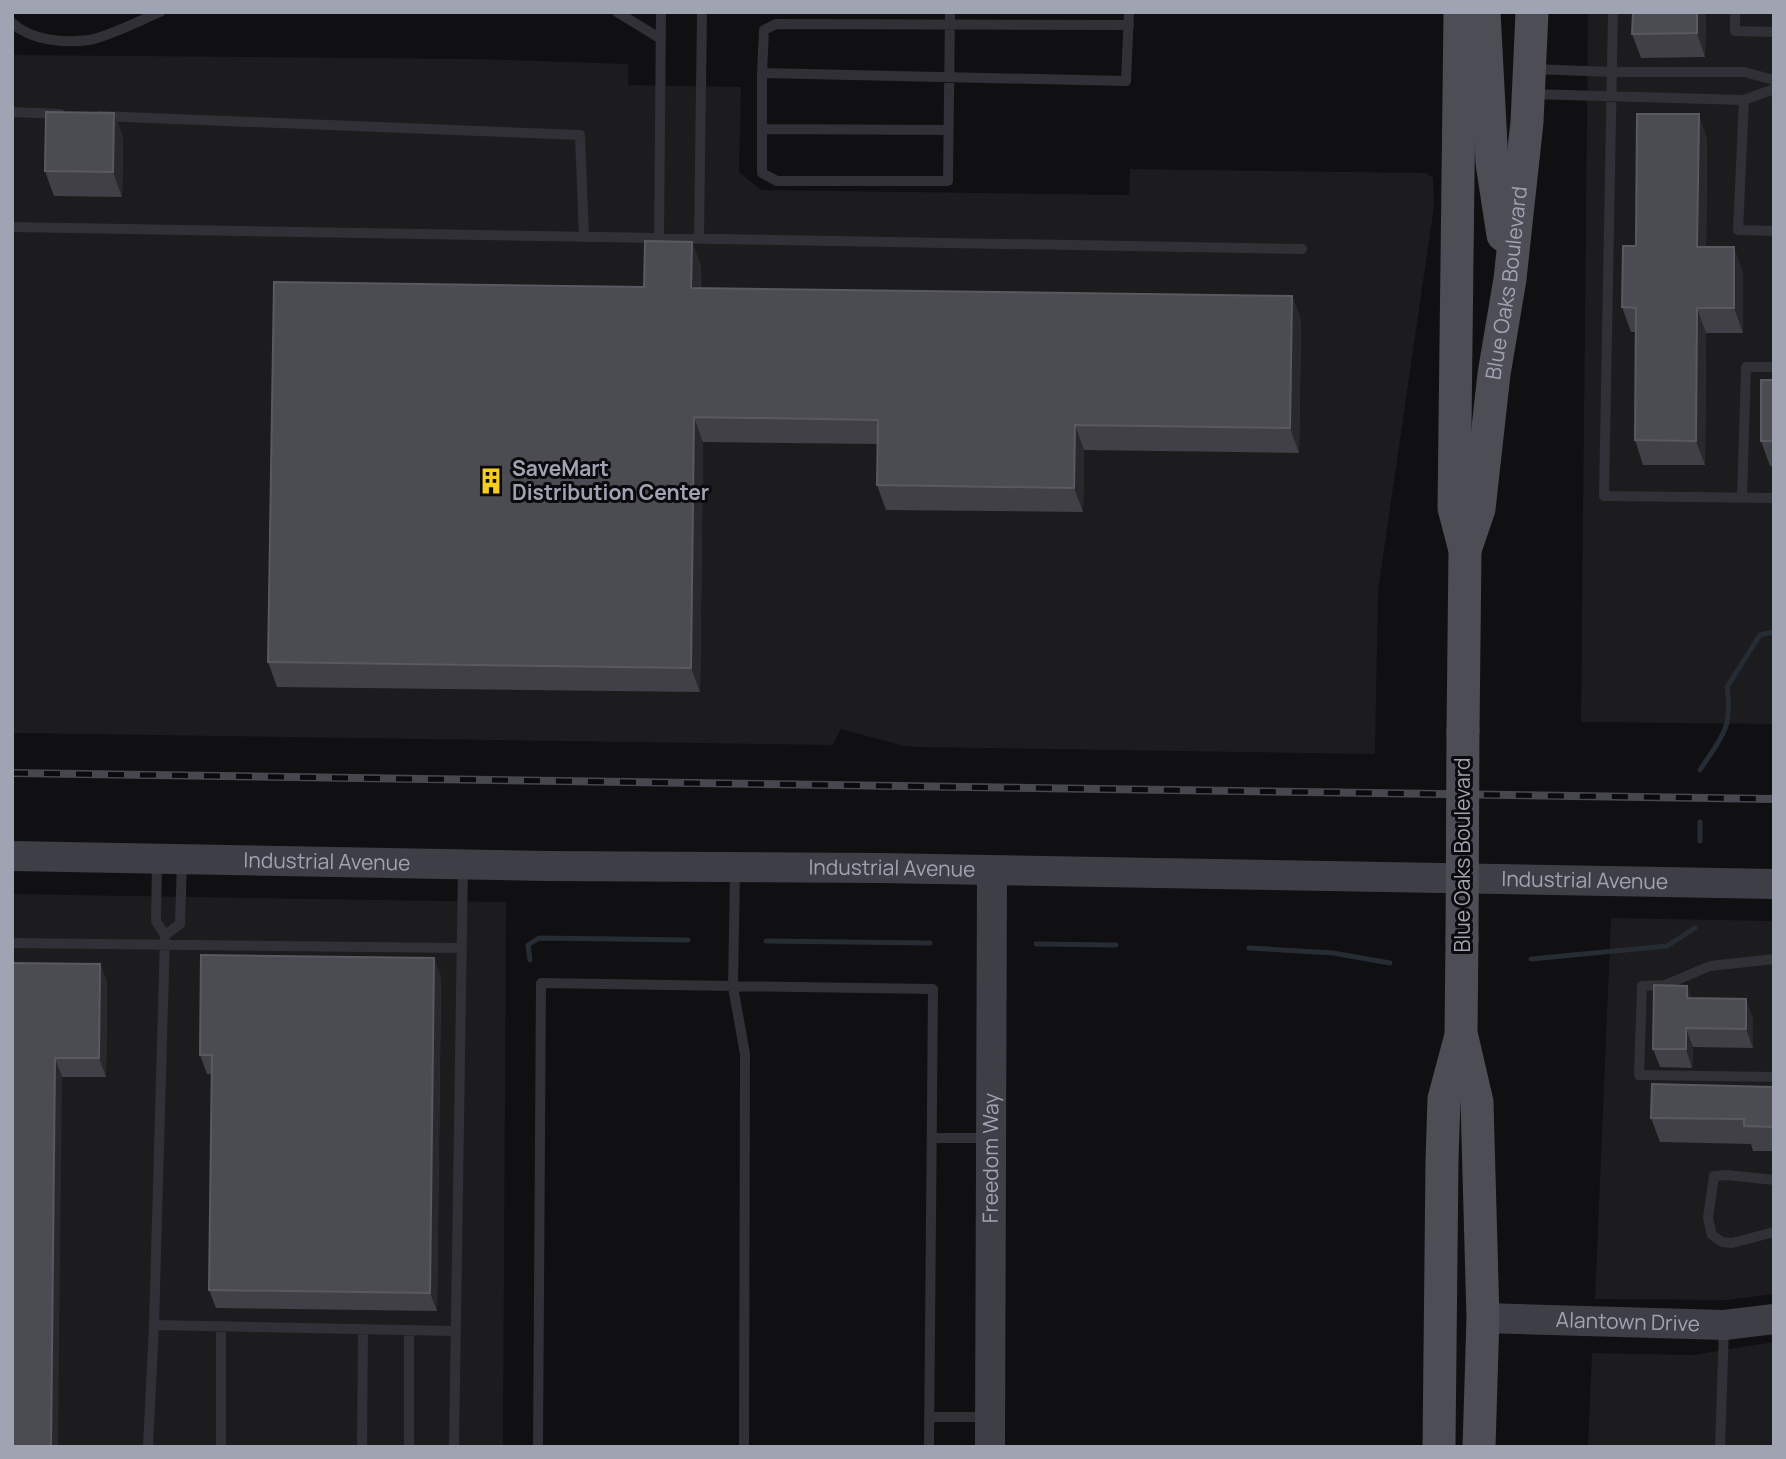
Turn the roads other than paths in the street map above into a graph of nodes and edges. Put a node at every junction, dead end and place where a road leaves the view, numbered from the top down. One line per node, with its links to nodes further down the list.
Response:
1 (160, 12): 12 (lane)
2 (617, 12): 16 (lane)
3 (662, 12): 16 (lane)
4 (702, 12): 34 (lane)
5 (950, 12): 14 (lane)
6 (1129, 12): 13 (lane)
7 (1460, 12): 40 (main road, Blue Oaks Boulevard)
8 (1484, 12): 36 (main road)
9 (1532, 12): 21 (main road, Blue Oaks Boulevard)
10 (1613, 12): 17 (lane)
11 (1735, 12): 15 (lane)
12 (12, 23)
13 (1129, 25): 14 (lane); 19 (lane)
14 (950, 26): 18 (lane); 19 (lane)
15 (1774, 32)
16 (661, 39): 33 (lane)
17 (1612, 72): 20 (lane); 21 (lane); 23 (lane)
18 (762, 74): 19 (lane); 28 (lane)
19 (950, 77): 29 (lane)
20 (1774, 80)
21 (1529, 82): 23 (lane); 36 (main road, Blue Oaks Boulevard)
22 (1774, 89): 24 (lane)
23 (1611, 96): 24 (lane); 38 (lane)
24 (1744, 100): 31 (lane)
25 (12, 112): 26 (lane)
26 (68, 114)
27 (81, 115): 32 (lane)
28 (762, 128): 29 (lane); 29 (lane)
29 (948, 130)
30 (12, 227): 32 (lane)
31 (1774, 232)
32 (584, 237): 33 (lane)
33 (659, 238): 34 (lane)
34 (699, 239): 35 (lane)
35 (1302, 249)
36 (1510, 279): 40 (main road, Blue Oaks Boulevard)
37 (1774, 367): 38 (lane)
38 (1742, 498): 39 (lane)
39 (1774, 498)
40 (1465, 550): 52 (main road, Blue Oaks Boulevard, bridge)
41 (12, 856): 42 (street, Industrial Avenue)
42 (169, 860): 43 (street, Industrial Avenue); 47 (lane); 47 (lane)
43 (463, 864): 44 (street, Industrial Avenue); 49 (lane)
44 (735, 867): 45 (street, Industrial Avenue); 51 (lane)
45 (992, 871): 46 (street, Industrial Avenue); 55 (street, Freedom Way)
46 (1774, 884)
47 (164, 939): 48 (lane); 49 (lane); 60 (lane)
48 (12, 943)
49 (461, 948): 65 (lane)
50 (1774, 959): 53 (lane)
51 (733, 986): 54 (lane); 73 (lane); 74 (lane)
52 (1461, 1033): 58 (main road, Blue Oaks Boulevard); 77 (main road, Blue Oaks Boulevard)
53 (1774, 1077)
54 (932, 1138): 55 (lane); 66 (lane)
55 (991, 1139): 67 (street, Freedom Way)
56 (1774, 1180): 57 (lane)
57 (1774, 1232)
58 (1483, 1318): 61 (street, Alantown Drive); 78 (main road, Blue Oaks Boulevard)
59 (1774, 1319): 61 (street, Alantown Drive)
60 (154, 1325): 62 (lane); 68 (lane)
61 (1724, 1325): 79 (lane)
62 (221, 1326): 63 (lane); 69 (lane)
63 (363, 1329): 64 (lane); 70 (lane)
64 (409, 1330): 65 (lane); 71 (lane)
65 (454, 1331): 72 (lane)
66 (929, 1417): 67 (lane); 75 (lane)
67 (990, 1417): 76 (street, Freedom Way)
68 (148, 1447)
69 (221, 1447)
70 (362, 1447)
71 (409, 1447)
72 (454, 1447)
73 (538, 1447)
74 (744, 1447)
75 (929, 1447)
76 (990, 1447)
77 (1439, 1447)
78 (1479, 1447)
79 (1720, 1447)

